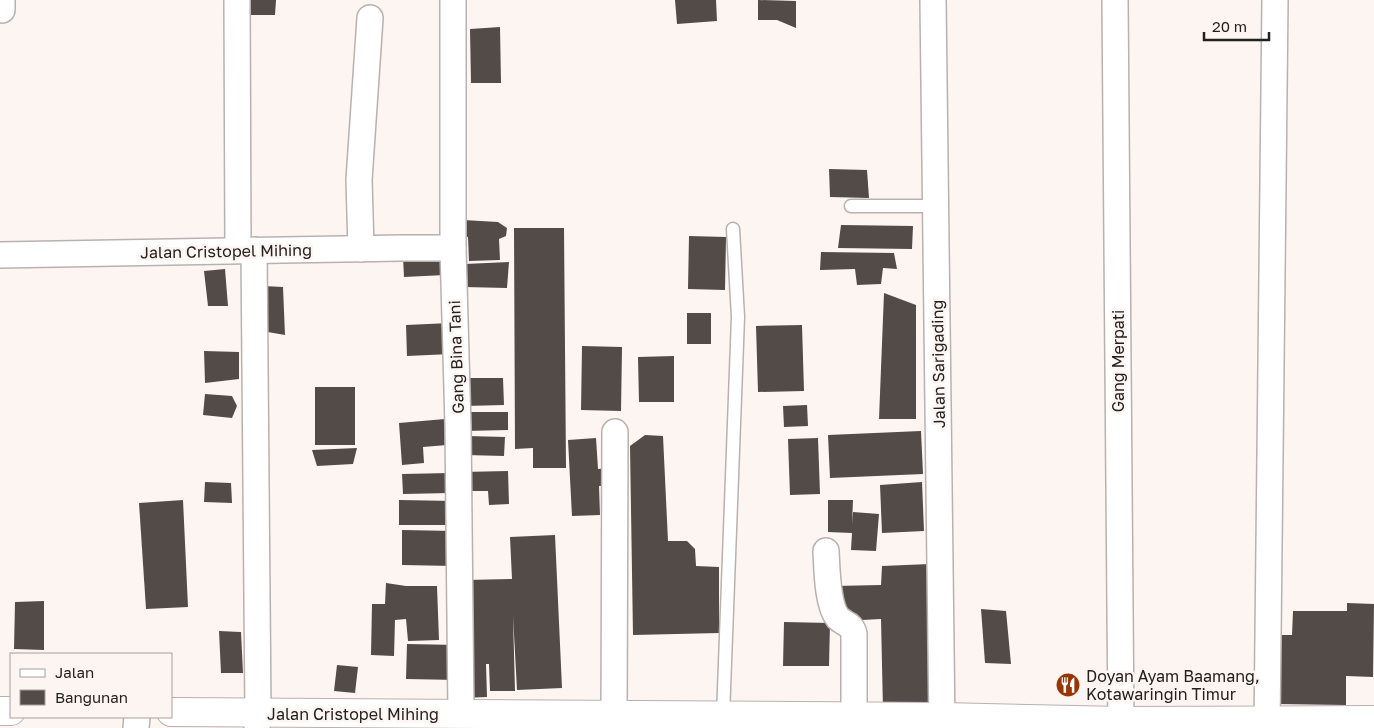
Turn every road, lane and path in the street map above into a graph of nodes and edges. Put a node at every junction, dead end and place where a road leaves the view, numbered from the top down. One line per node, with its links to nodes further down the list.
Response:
1 (237, 0): 12 (street)
2 (453, 0): 10 (street, Gang Bina Tani)
3 (933, 0): 8 (street, Jalan Sarigading)
4 (1115, 0): 26 (street, Gang Merpati)
5 (1275, 0): 27 (street)
6 (370, 18): 11 (street)
7 (851, 206): 8 (lane)
8 (936, 206): 25 (street, Jalan Sarigading)
9 (733, 229): 18 (lane)
10 (453, 248): 11 (street, Jalan Cristopel Mihing); 17 (street, Gang Bina Tani)
11 (360, 249): 12 (street, Jalan Cristopel Mihing)
12 (246, 250): 13 (street, Jalan Cristopel Mihing); 22 (street)
13 (0, 254)
14 (615, 432): 20 (street)
15 (826, 552): 19 (street)
16 (172, 712): 22 (street, Jalan Cristopel Mihing)
17 (461, 714): 23 (street, Jalan Cristopel Mihing); 24 (street, Jalan Cristopel Mihing)
18 (723, 716): 19 (street, Jalan Cristopel Mihing); 20 (street, Jalan Cristopel Mihing)
19 (854, 717): 25 (street, Jalan Cristopel Mihing)
20 (629, 720): 24 (street, Jalan Cristopel Mihing)
21 (1374, 720): 27 (street, Jalan Cristopel Mihing)
22 (257, 721): 23 (street, Jalan Cristopel Mihing)
23 (412, 721)
24 (516, 721)
25 (942, 723): 26 (street, Jalan Cristopel Mihing)
26 (1121, 724): 27 (street, Jalan Cristopel Mihing)
27 (1267, 724)

